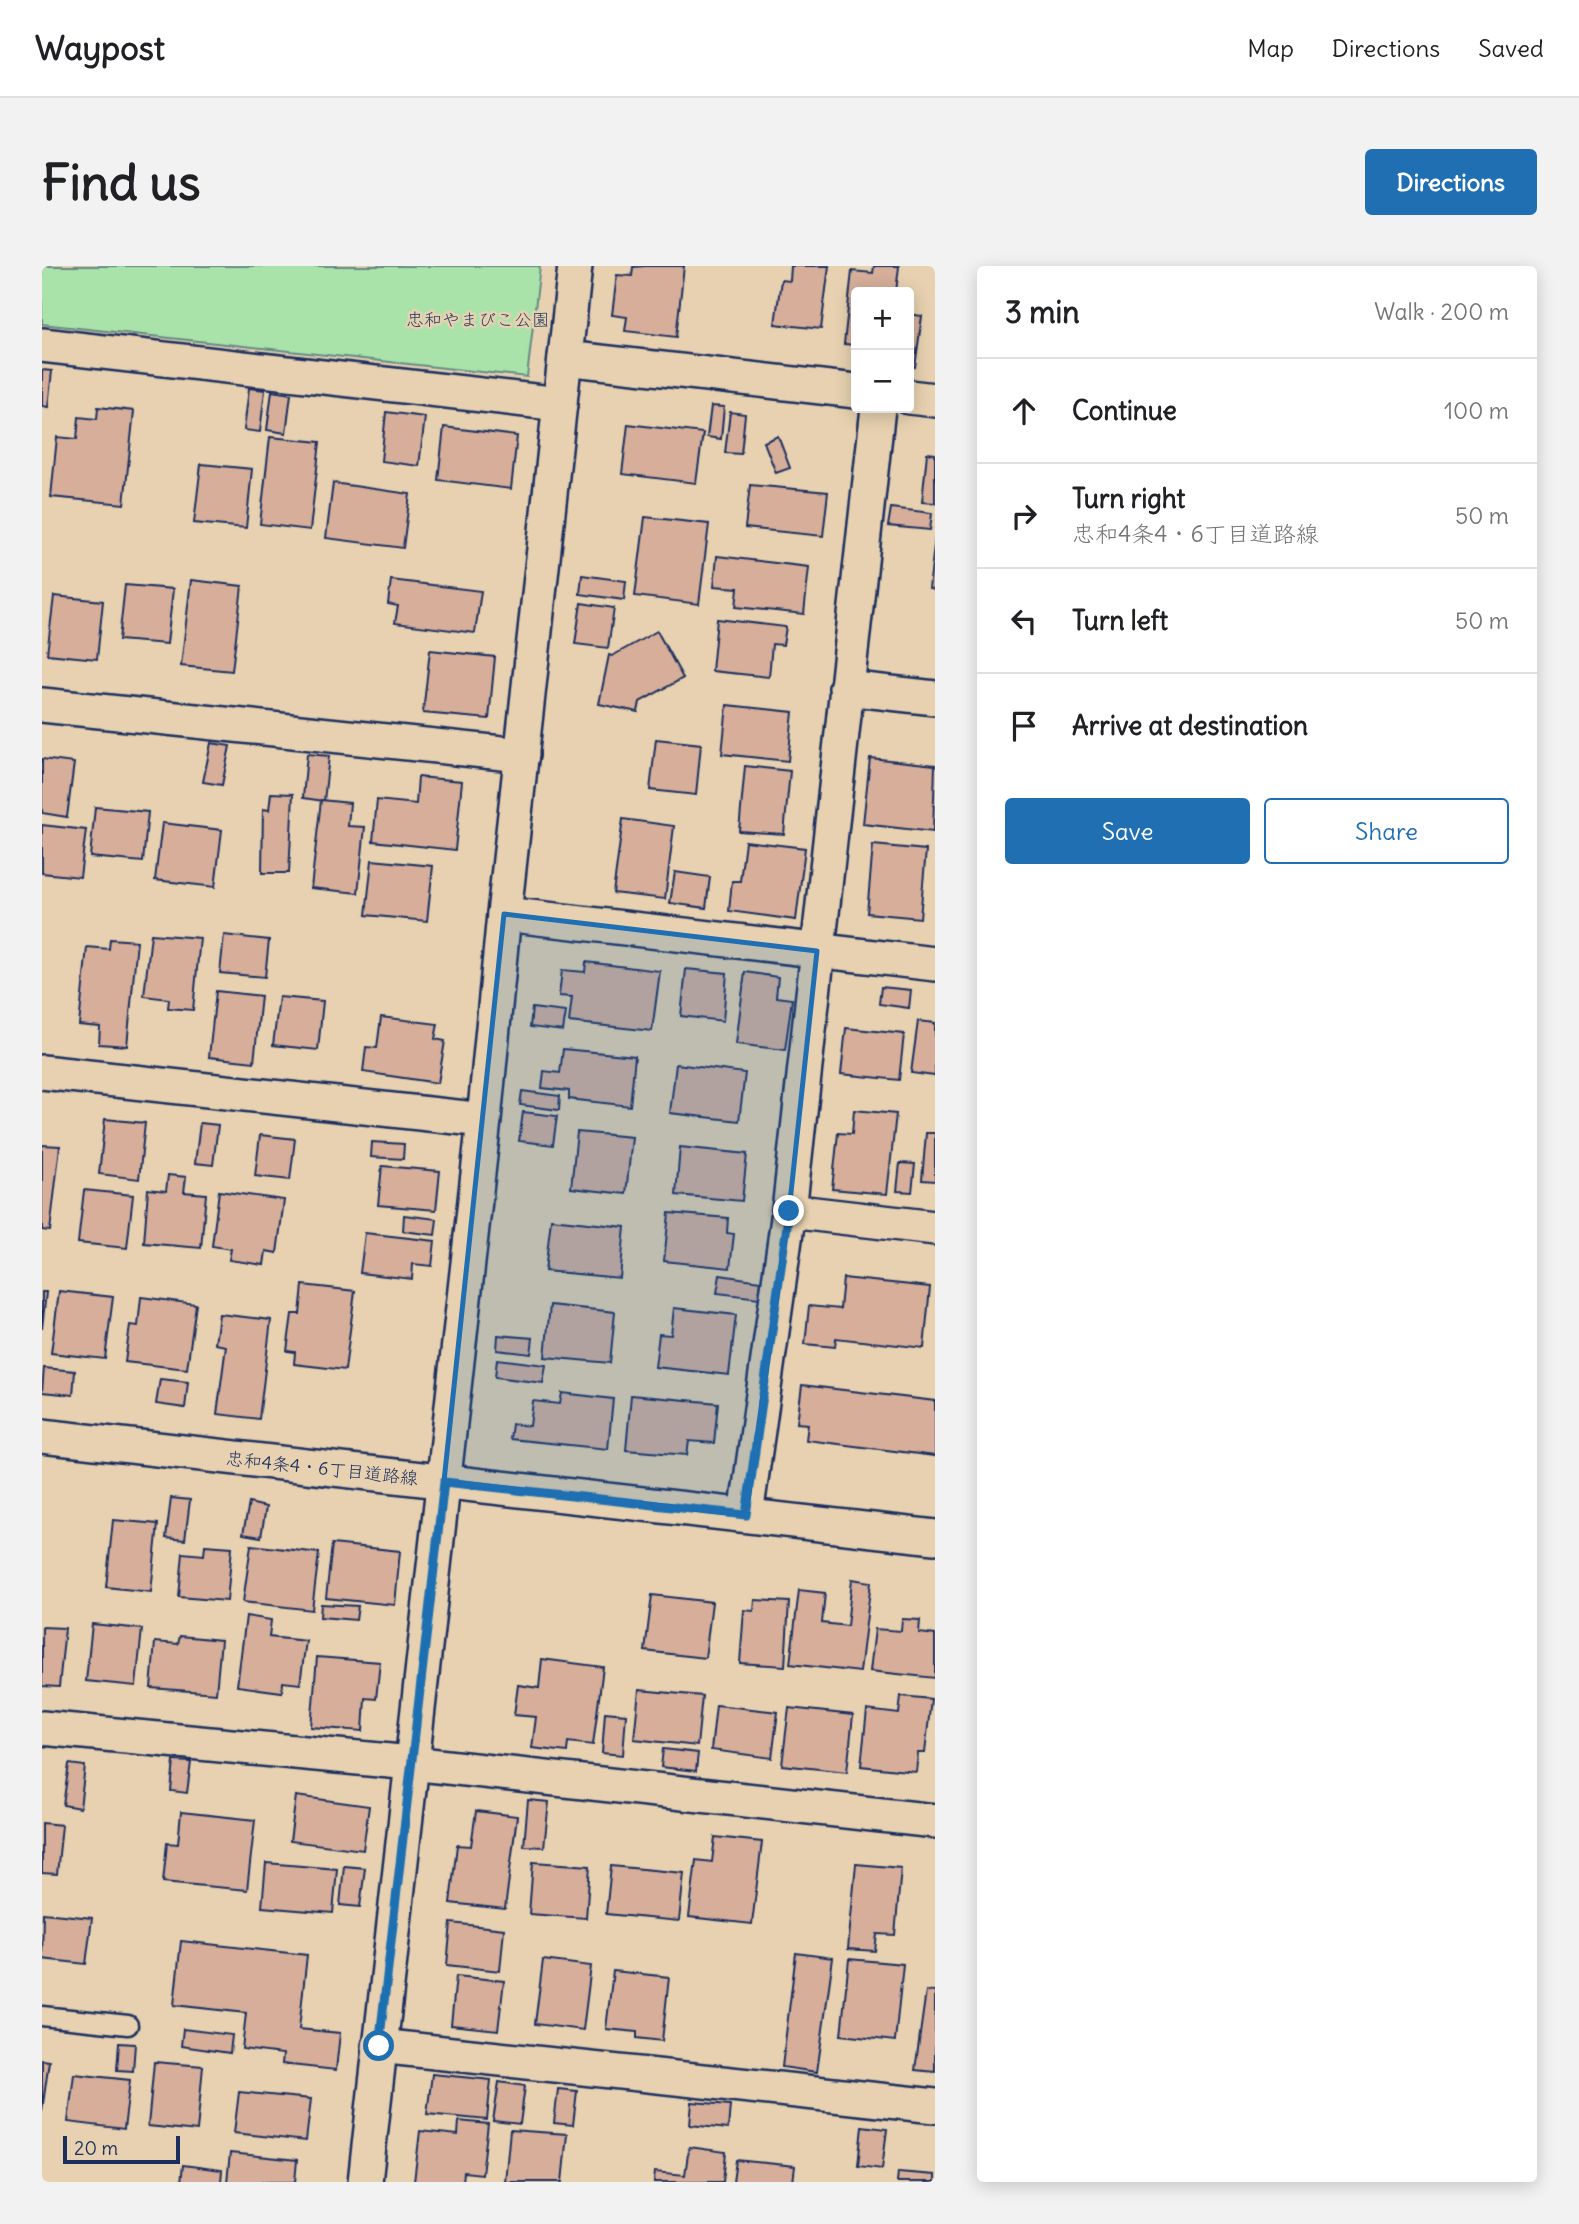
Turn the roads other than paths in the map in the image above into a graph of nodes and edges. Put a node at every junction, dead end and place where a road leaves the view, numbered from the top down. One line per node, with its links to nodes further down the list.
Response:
1 (575, 266): 3 (street)
2 (42, 345): 7 (street)
3 (565, 358): 4 (street); 7 (street)
4 (851, 390)
5 (914, 398): 6 (street)
6 (935, 400)
7 (560, 404): 12 (street)
8 (877, 413): 9 (street)
9 (846, 688): 10 (street); 14 (street)
10 (935, 698)
11 (42, 705): 12 (street)
12 (522, 755): 13 (street)
13 (504, 914): 14 (street); 17 (street)
14 (817, 951): 15 (street); 18 (street)
15 (935, 964)
16 (42, 1072): 17 (street)
17 (484, 1120): 21 (street)
18 (789, 1211): 19 (street); 22 (street)
19 (935, 1228)
20 (42, 1436): 21 (street, 忠和4条4・6丁目道路線)
21 (444, 1482): 22 (street, 忠和4条4・6丁目道路線); 25 (street)
22 (746, 1515): 23 (street, 忠和4条4・6丁目道路線)
23 (935, 1537)
24 (42, 1728): 25 (street)
25 (411, 1763): 26 (street); 29 (street)
26 (935, 1821)
27 (42, 2016): 28 (lane)
28 (128, 2025)
29 (379, 2046): 30 (street); 31 (street)
30 (935, 2106)
31 (365, 2182)

